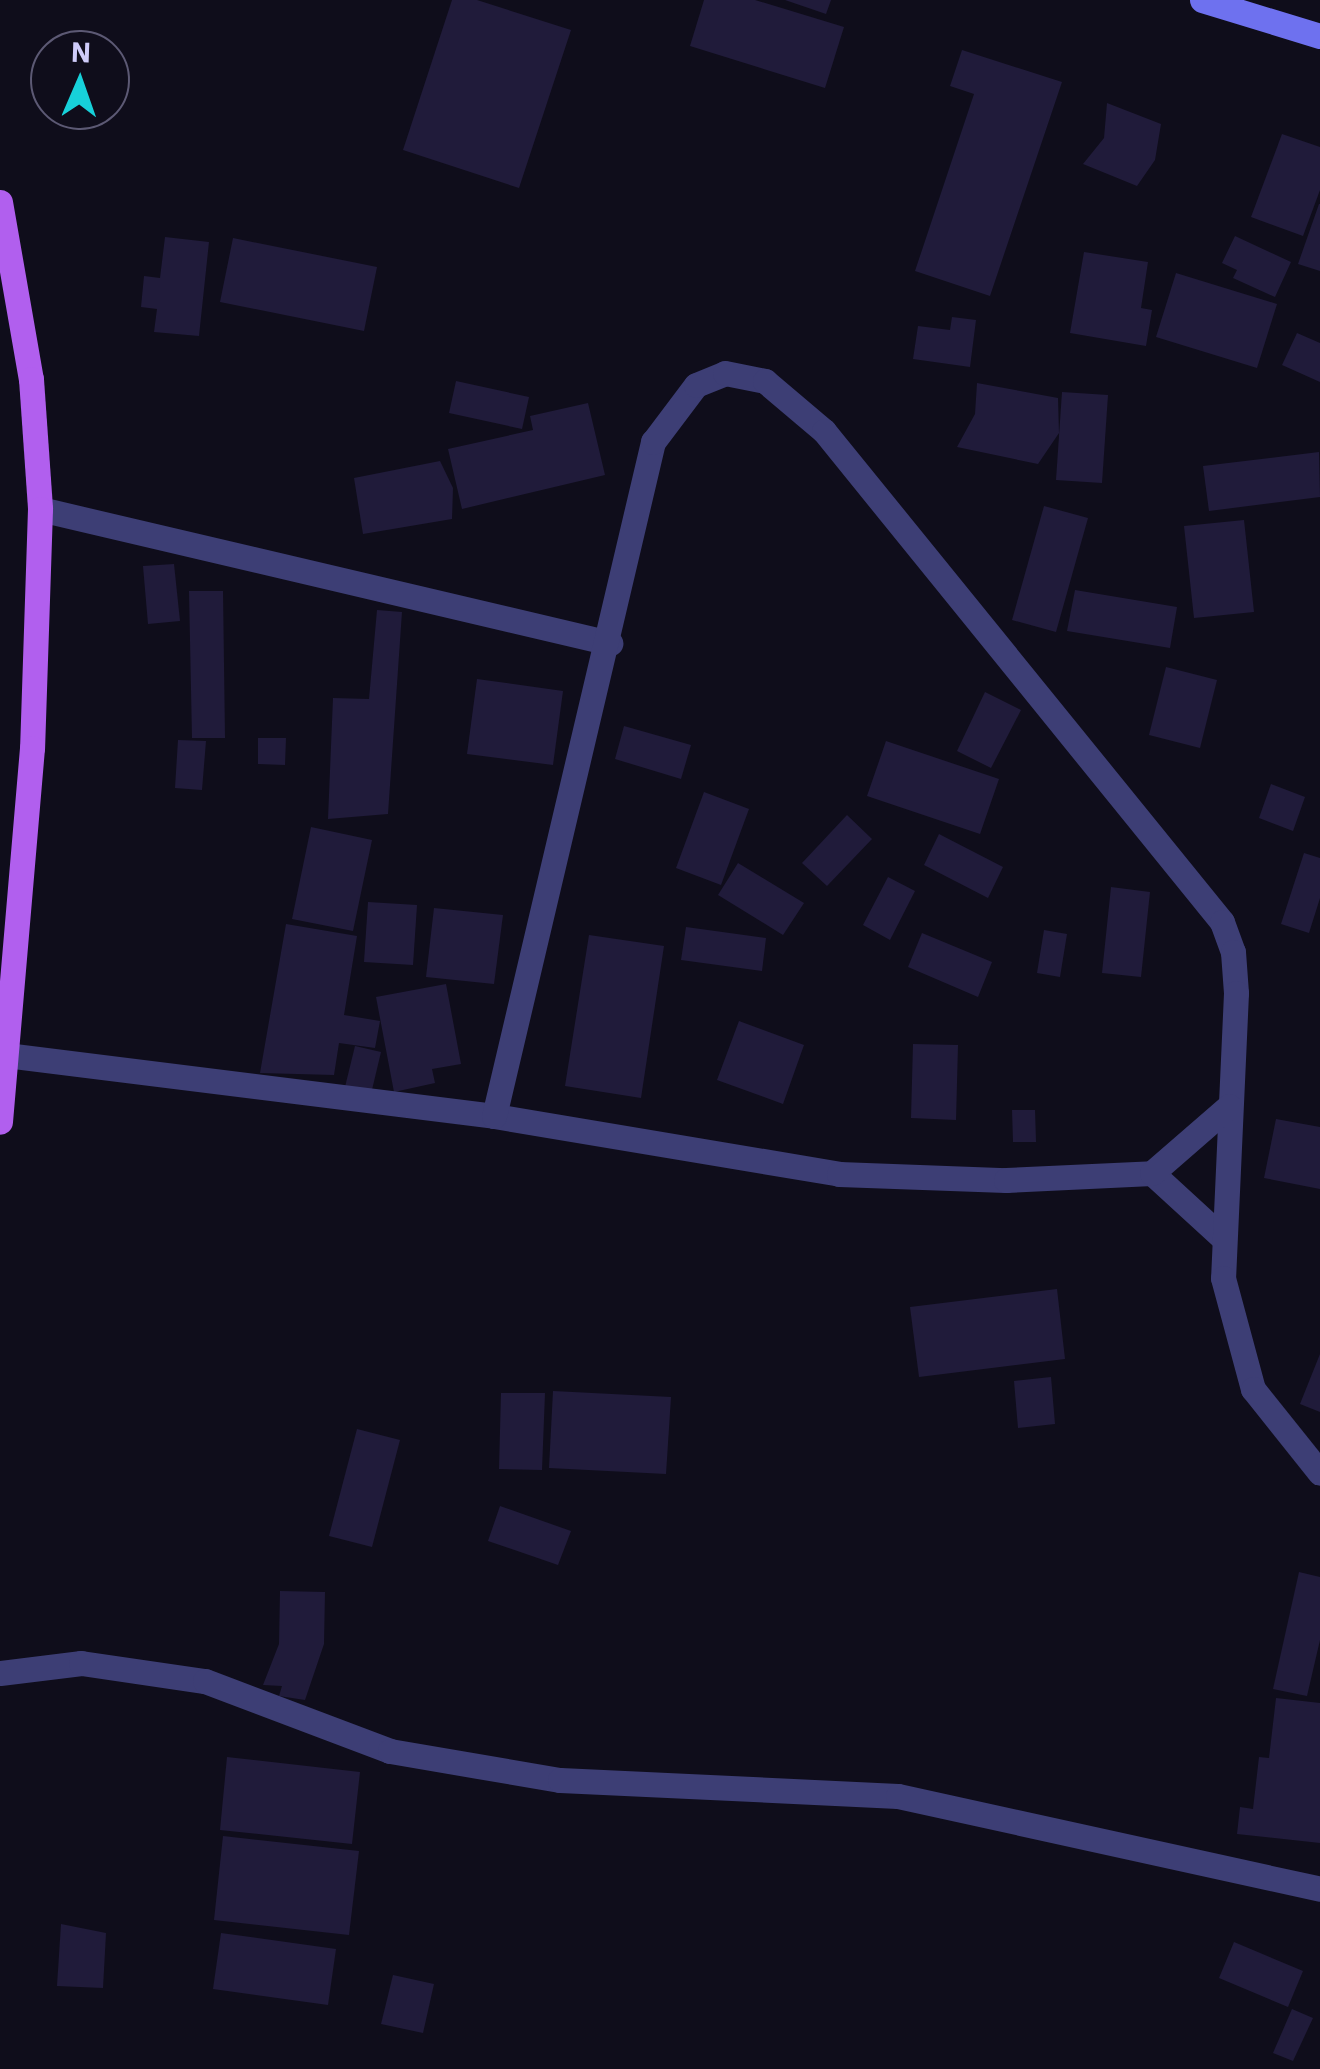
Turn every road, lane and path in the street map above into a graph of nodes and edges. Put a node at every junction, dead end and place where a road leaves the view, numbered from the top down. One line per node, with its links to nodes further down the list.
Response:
1 (1202, 0): 2 (main road)
2 (1320, 36)
3 (0, 202): 4 (main road)
4 (40, 509): 5 (street); 6 (main road)
5 (610, 643): 7 (street); 8 (street)
6 (6, 1055): 8 (street); 9 (main road)
7 (1230, 1106): 10 (street); 11 (street)
8 (494, 1116): 10 (street)
9 (0, 1122)
10 (1152, 1173): 11 (street)
11 (1223, 1238): 12 (street)
12 (1320, 1473)
13 (0, 1673): 14 (street)
14 (1320, 1889)

